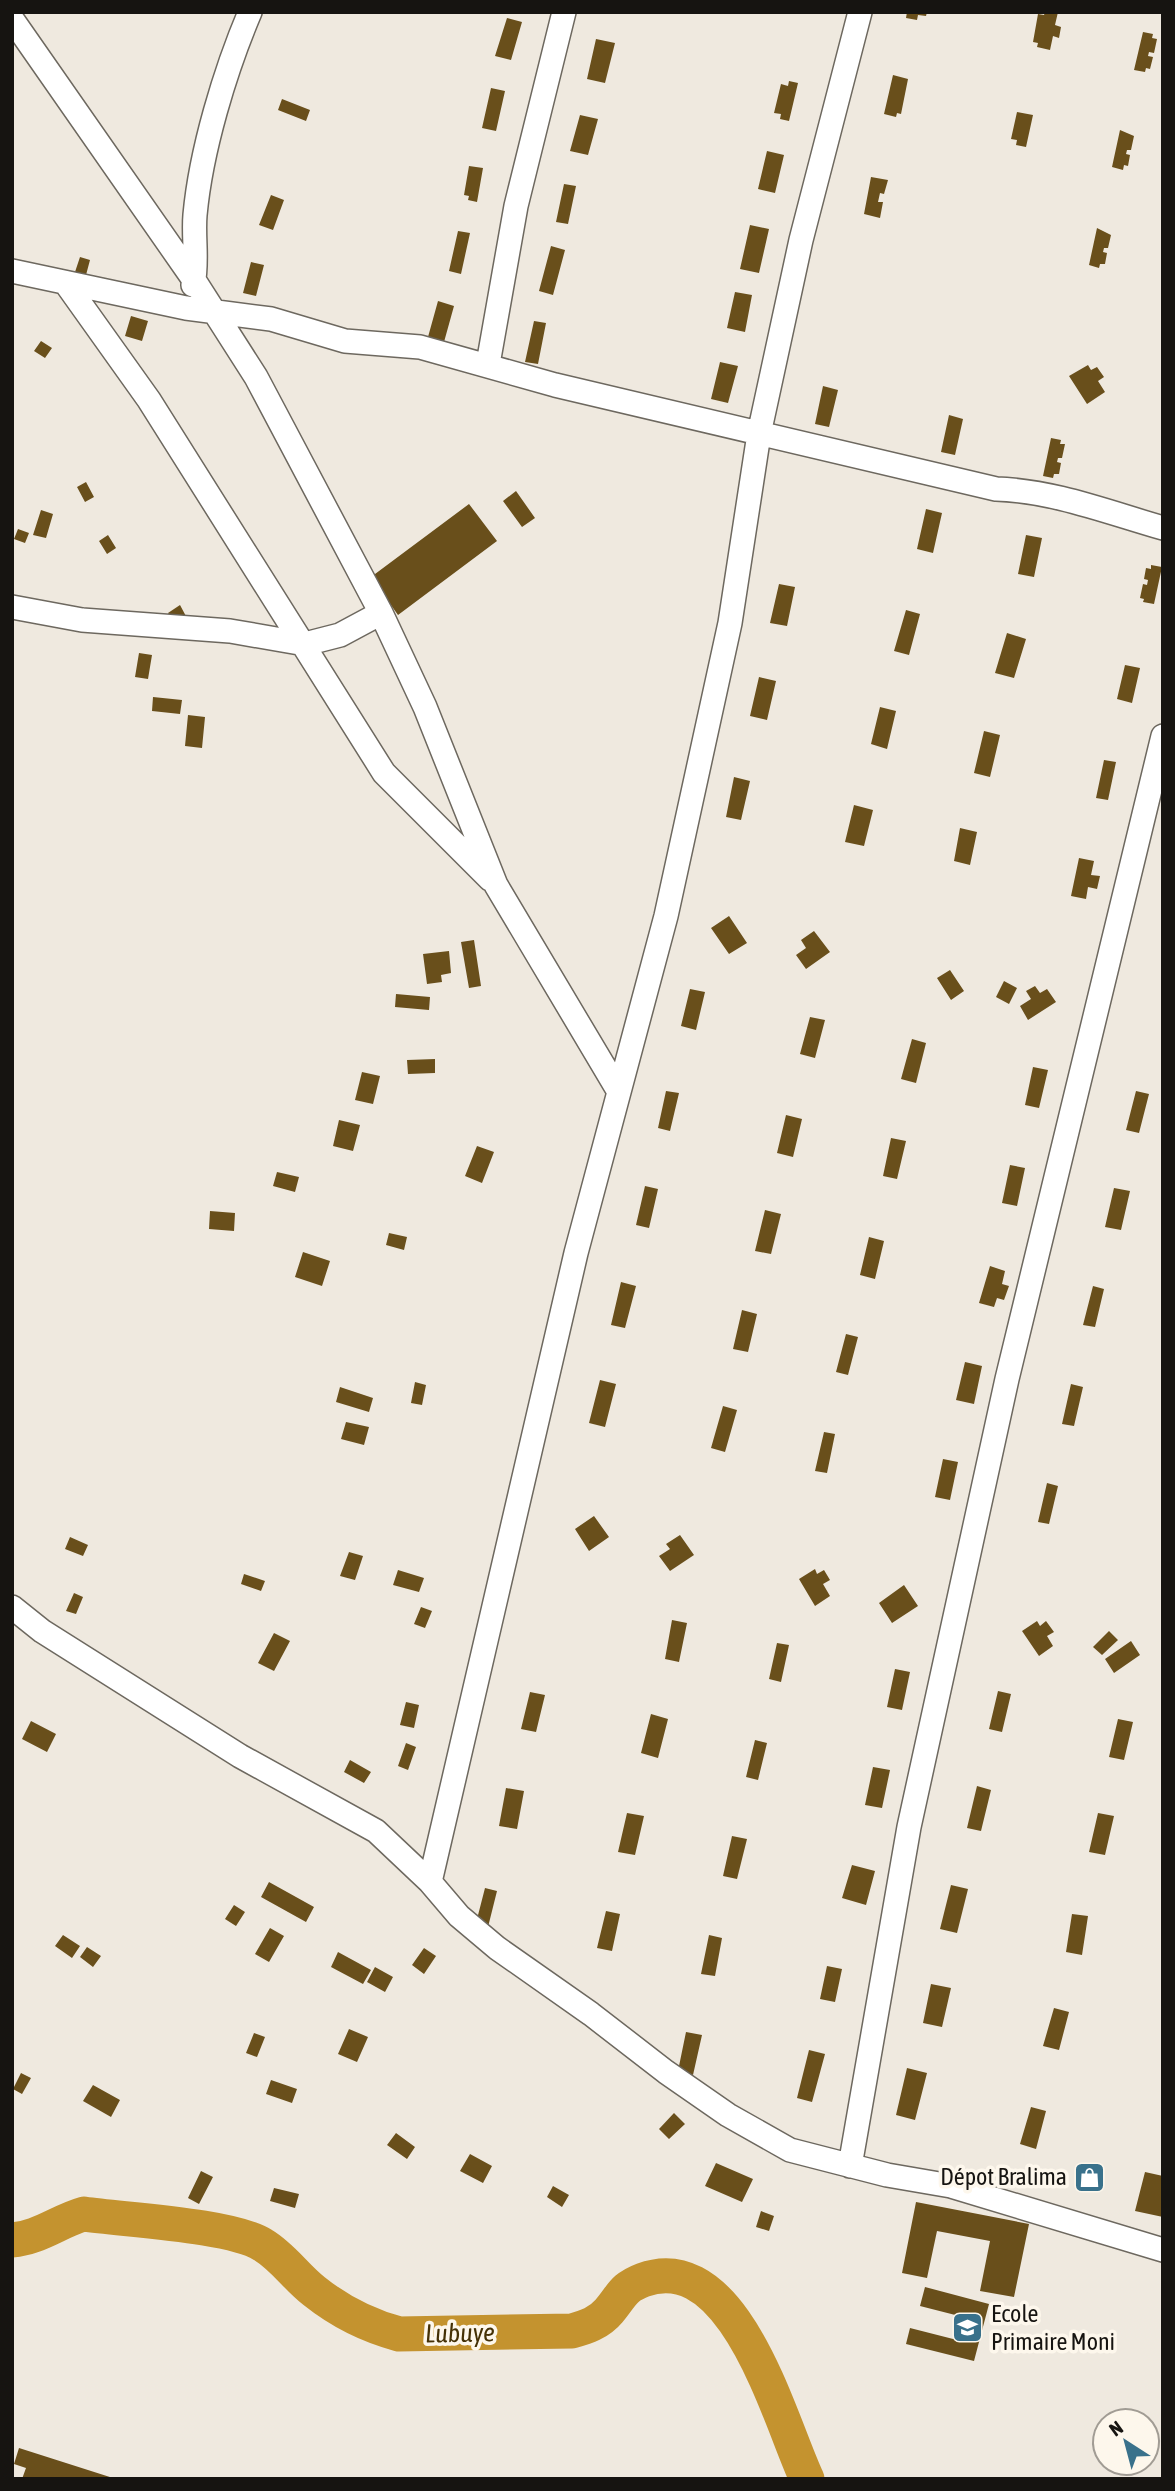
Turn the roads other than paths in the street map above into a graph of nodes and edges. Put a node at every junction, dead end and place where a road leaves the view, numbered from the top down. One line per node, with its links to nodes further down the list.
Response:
1 (250, 12): 6 (street)
2 (564, 12): 10 (street)
3 (860, 12): 11 (street)
4 (12, 19): 6 (street)
5 (12, 271): 7 (street)
6 (194, 281): 8 (street); 9 (street)
7 (67, 285): 8 (street); 15 (street)
8 (186, 309): 9 (street)
9 (217, 314): 10 (street); 14 (street)
10 (488, 364): 11 (street)
11 (759, 434): 12 (street); 18 (street)
12 (1163, 528)
13 (12, 607): 15 (street)
14 (381, 613): 15 (street); 17 (street)
15 (305, 644): 17 (street)
16 (1163, 736): 21 (street)
17 (496, 885): 18 (street)
18 (618, 1090): 20 (street)
19 (12, 1606): 20 (street)
20 (430, 1882): 21 (street)
21 (850, 2166): 22 (street)
22 (1163, 2250)

